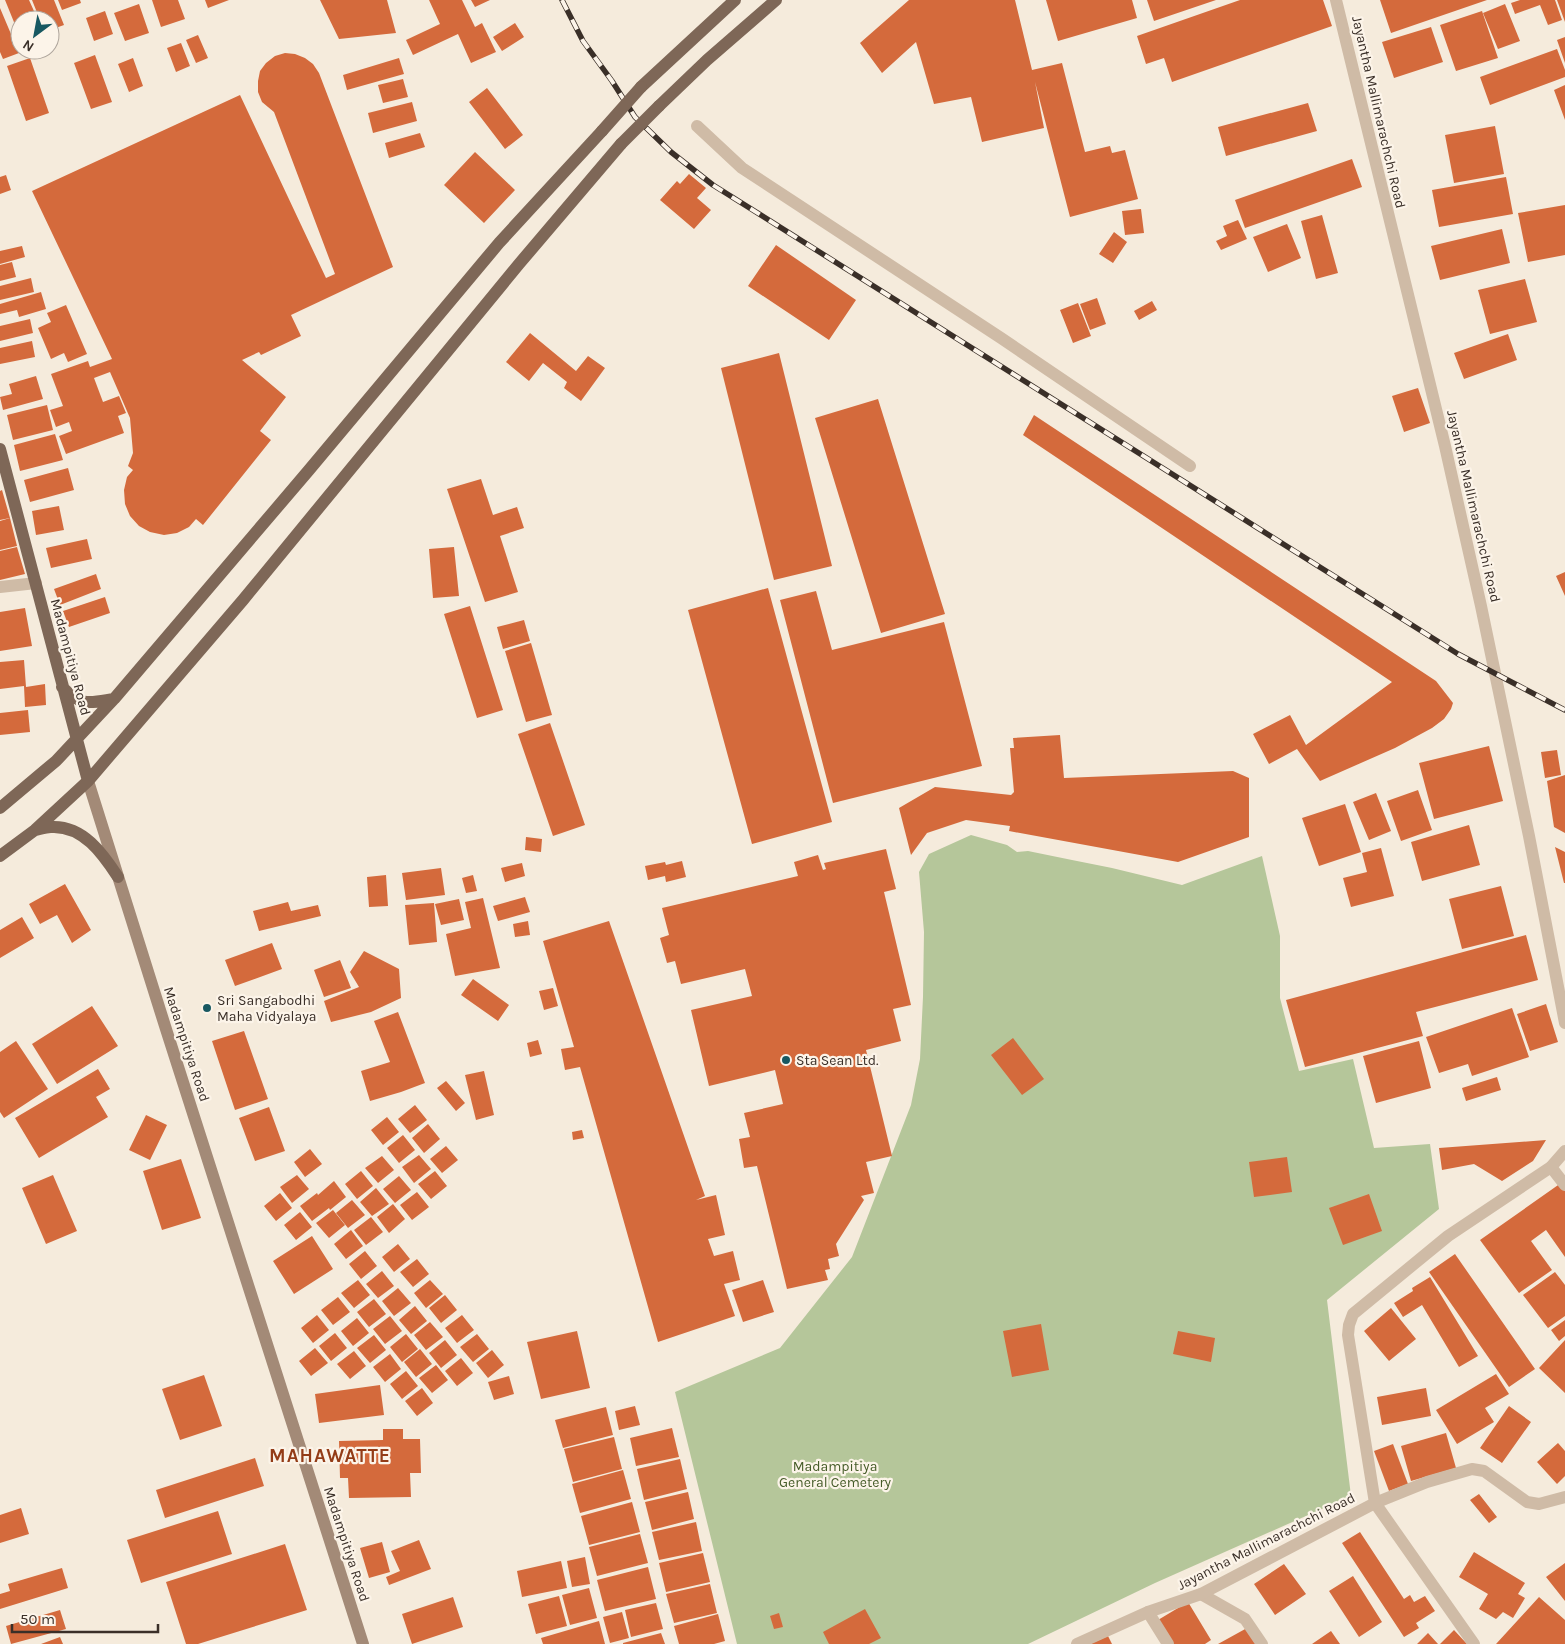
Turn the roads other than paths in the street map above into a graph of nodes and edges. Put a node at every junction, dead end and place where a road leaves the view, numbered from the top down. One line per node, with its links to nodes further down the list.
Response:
1 (735, 0): 10 (main road, bridge)
2 (776, 0): 12 (main road, bridge)
3 (1336, 0): 17 (street, Jayantha Mallimarachchi Road)
4 (697, 126): 6 (street)
5 (0, 449): 7 (main road, Madampitiya Road)
6 (1190, 466)
7 (36, 583): 8 (street); 9 (main road, Madampitiya Road)
8 (0, 587)
9 (62, 687): 10 (main road); 11 (main road, Madampitiya Road)
10 (114, 699): 11 (main road)
11 (77, 739): 12 (main road, Madampitiya Road); 13 (main road)
12 (88, 781): 14 (main road); 16 (main road, Madampitiya Road)
13 (0, 808)
14 (35, 830): 15 (main road); 16 (main road)
15 (0, 856)
16 (118, 877): 25 (main road, Madampitiya Road)
17 (1565, 1023)
18 (1565, 1151): 19 (street, Jayantha Mallimarachchi Road)
19 (1551, 1167): 20 (street); 22 (street, Jayantha Mallimarachchi Road)
20 (1565, 1185)
21 (1565, 1497): 22 (street)
22 (1375, 1503): 23 (street, Jayantha Mallimarachchi Road); 29 (street)
23 (1201, 1594): 24 (street, Jayantha Mallimarachchi Road); 28 (street)
24 (1148, 1612): 26 (street, Jayantha Mallimarachchi Road); 27 (street)
25 (363, 1644)
26 (1077, 1644)
27 (1168, 1644)
28 (1262, 1644)
29 (1474, 1644)

